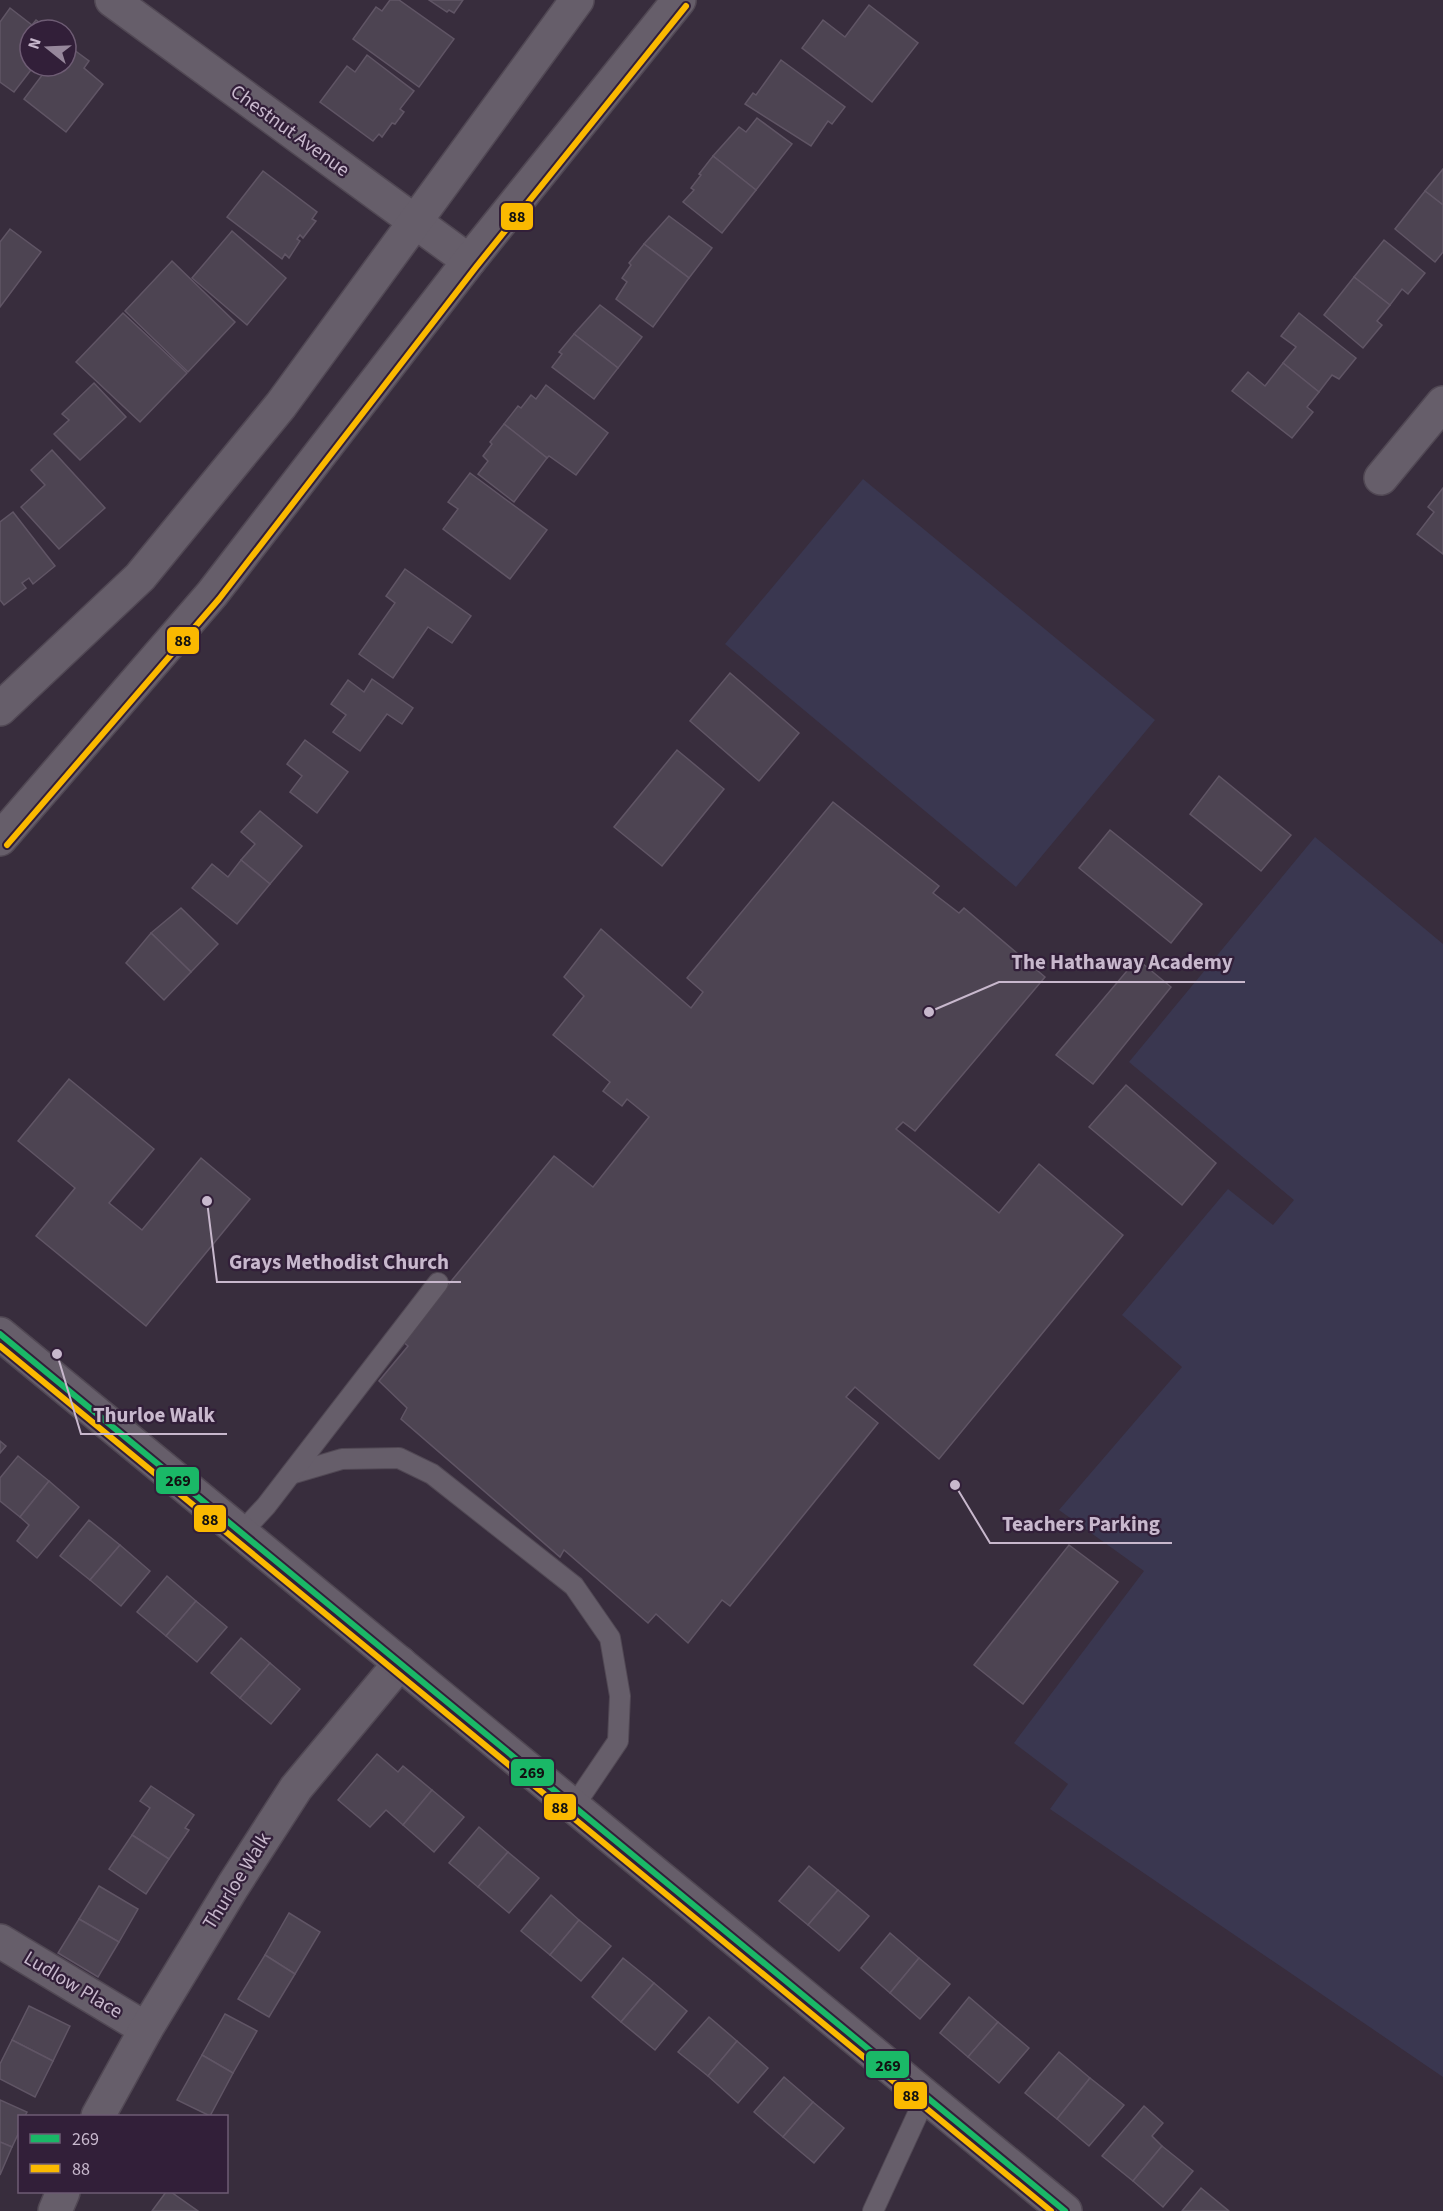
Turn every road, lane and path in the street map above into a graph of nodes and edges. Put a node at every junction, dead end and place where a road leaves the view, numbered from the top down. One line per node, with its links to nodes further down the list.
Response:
1 (112, 0): 4 (street, Chestnut Avenue)
2 (577, 0): 4 (street)
3 (679, 0): 5 (street)
4 (413, 221): 5 (street, Chestnut Avenue); 8 (street)
5 (469, 261): 9 (street)
6 (1443, 403): 7 (street)
7 (1381, 478)
8 (0, 709)
9 (0, 839)
10 (438, 1283): 12 (lane)
11 (0, 1334): 13 (street)
12 (291, 1474): 13 (lane); 15 (lane)
13 (241, 1533): 14 (street)
14 (400, 1663): 15 (street); 17 (street, Thurloe Walk)
15 (574, 1806): 18 (street)
16 (0, 1941): 17 (street, Ludlow Place)
17 (146, 2029): 19 (street, Thurloe Walk)
18 (926, 2096): 20 (lane); 21 (street)
19 (99, 2115)
20 (873, 2211)
21 (1065, 2211)

